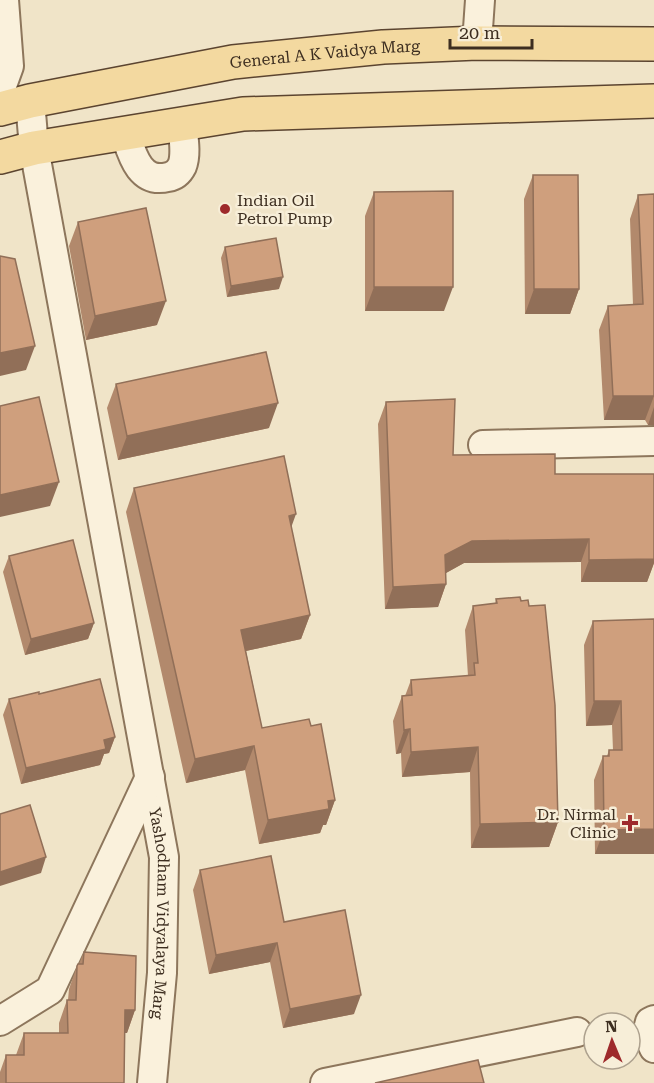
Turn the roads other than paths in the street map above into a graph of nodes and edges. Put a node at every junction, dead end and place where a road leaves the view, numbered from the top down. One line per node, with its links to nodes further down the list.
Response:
1 (4, 0): 5 (street)
2 (480, 0): 3 (street)
3 (477, 43): 4 (main road, General A K Vaidya Marg); 5 (main road, General A K Vaidya Marg)
4 (654, 44)
5 (10, 100): 9 (street, Yashodham Vidyalaya Marg)
6 (654, 101): 7 (main road)
7 (182, 123): 8 (main road); 8 (street)
8 (124, 133): 9 (main road)
9 (34, 148): 10 (main road); 13 (street, Yashodham Vidyalaya Marg)
10 (0, 157)
11 (654, 441): 12 (street)
12 (483, 445)
13 (150, 777): 15 (street); 18 (street, Yashodham Vidyalaya Marg)
14 (654, 1020): 17 (street)
15 (0, 1021)
16 (578, 1032): 19 (street)
17 (654, 1048)
18 (152, 1083)
19 (325, 1083)

